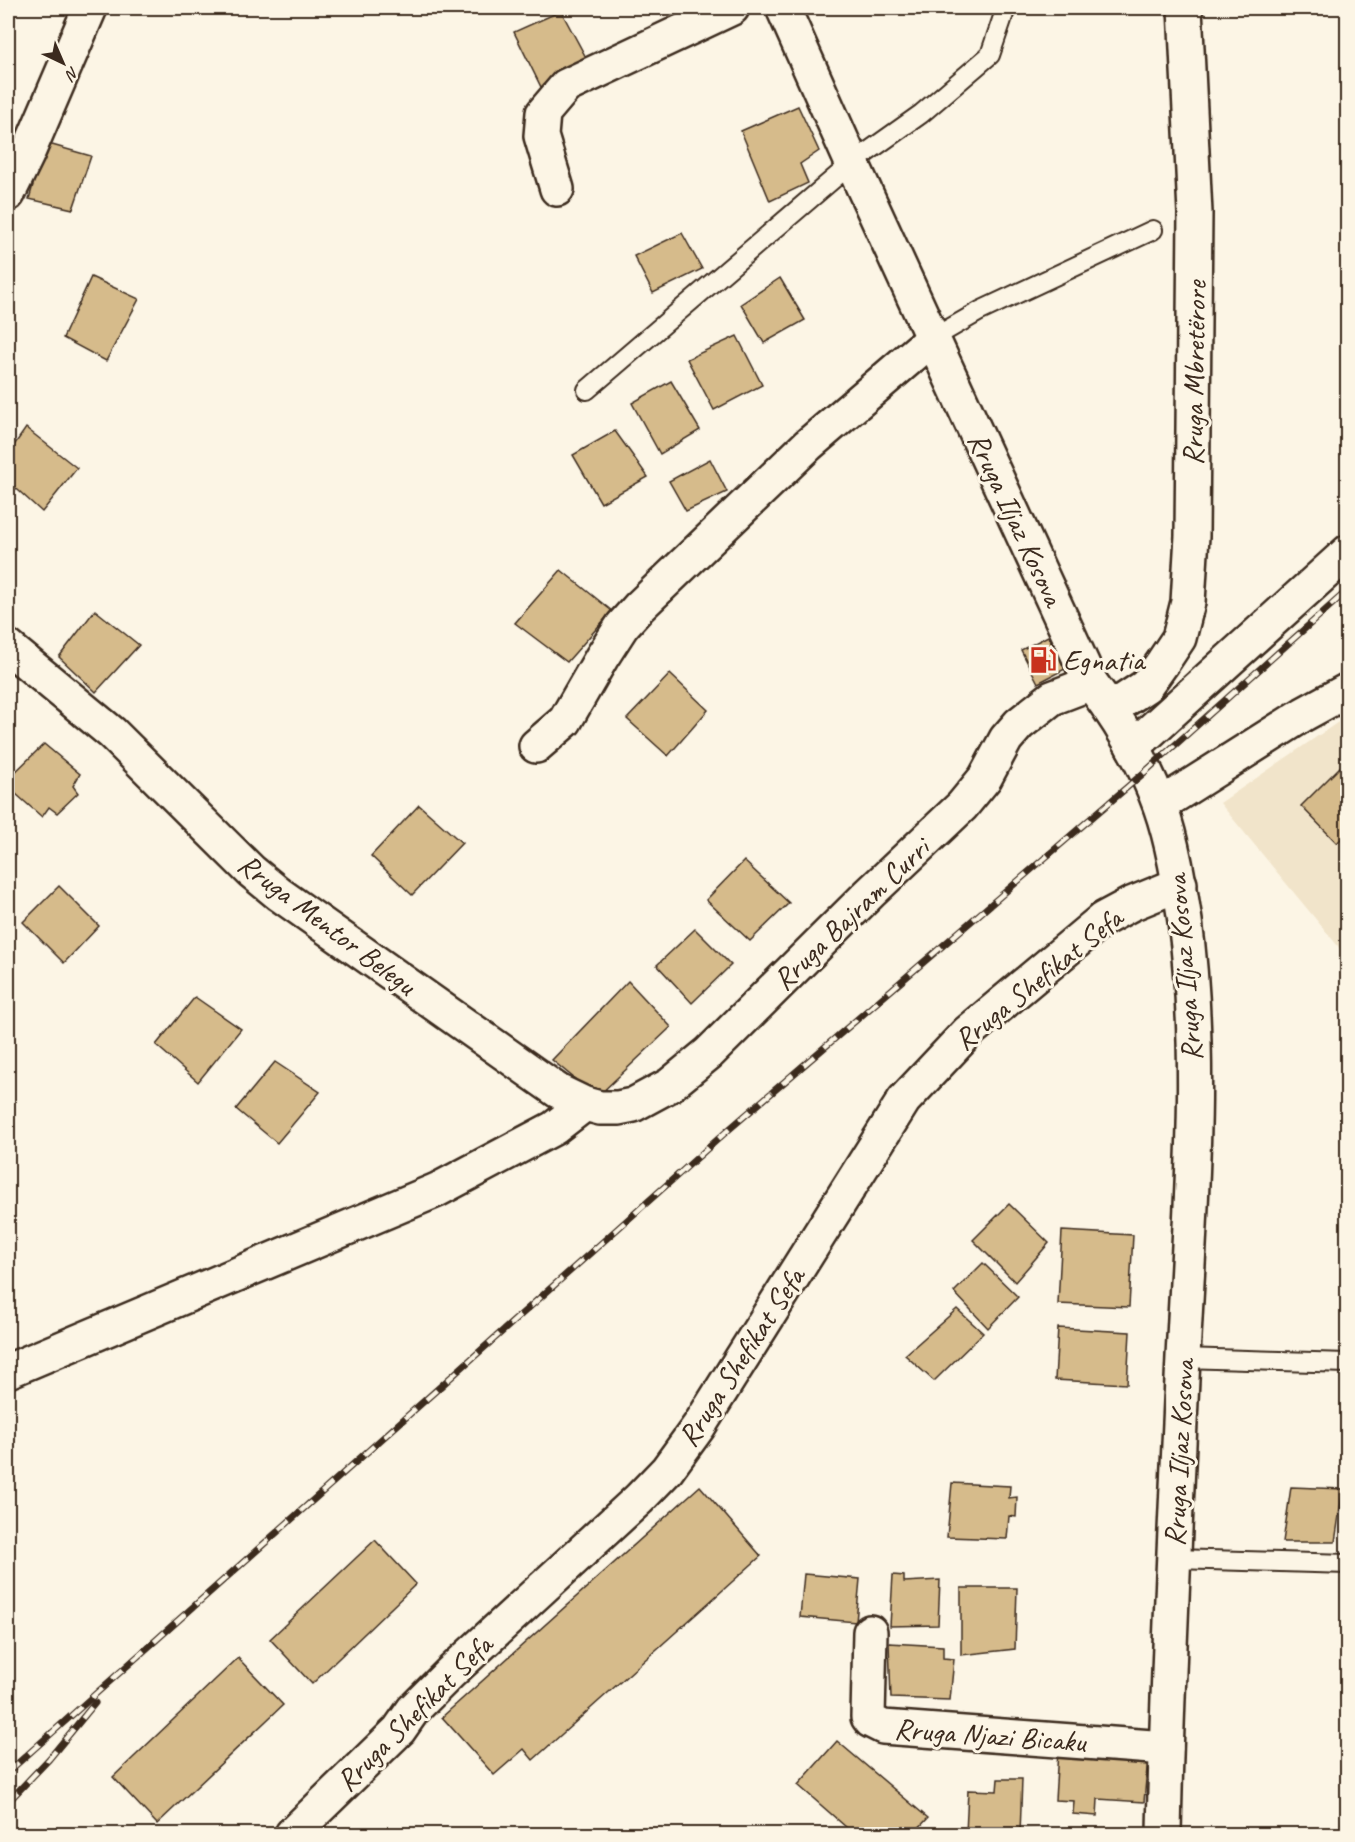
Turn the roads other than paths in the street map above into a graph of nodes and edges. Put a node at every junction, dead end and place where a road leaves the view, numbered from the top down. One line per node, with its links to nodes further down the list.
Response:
1 (90, 8): 8 (street)
2 (732, 8): 7 (street)
3 (783, 8): 6 (street, Rruga Iljaz Kosova)
4 (1006, 8): 6 (lane)
5 (1185, 8): 16 (street, Rruga Mbretërore)
6 (852, 163): 10 (street, Rruga Iljaz Kosova); 11 (lane)
7 (557, 189)
8 (8, 194)
9 (1153, 230): 10 (lane)
10 (933, 338): 14 (street, Rruga Iljaz Kosova); 17 (street)
11 (587, 390)
12 (1347, 552): 18 (street)
13 (8, 647): 21 (street, Rruga Mentor Belegu)
14 (1091, 683): 16 (street, Rruga Iljaz Kosova); 21 (street, Rruga Bajram Curri)
15 (1347, 690): 19 (street)
16 (1111, 709): 18 (street, Rruga Iljaz Kosova)
17 (536, 746)
18 (1133, 747): 19 (street, Rruga Iljaz Kosova)
19 (1160, 806): 20 (street, Rruga Iljaz Kosova)
20 (1180, 884): 22 (street, Rruga Iljaz Kosova); 29 (street, Rruga Shefikat Sefa)
21 (585, 1104): 24 (street)
22 (1183, 1358): 23 (lane); 25 (street, Rruga Iljaz Kosova)
23 (1347, 1363)
24 (8, 1371)
25 (1174, 1559): 26 (lane); 28 (street, Rruga Iljaz Kosova)
26 (1347, 1564)
27 (870, 1632): 28 (street, Rruga Njazi Bicaku)
28 (1166, 1748): 30 (street, Rruga Iljaz Kosova)
29 (292, 1834)
30 (1164, 1834)

